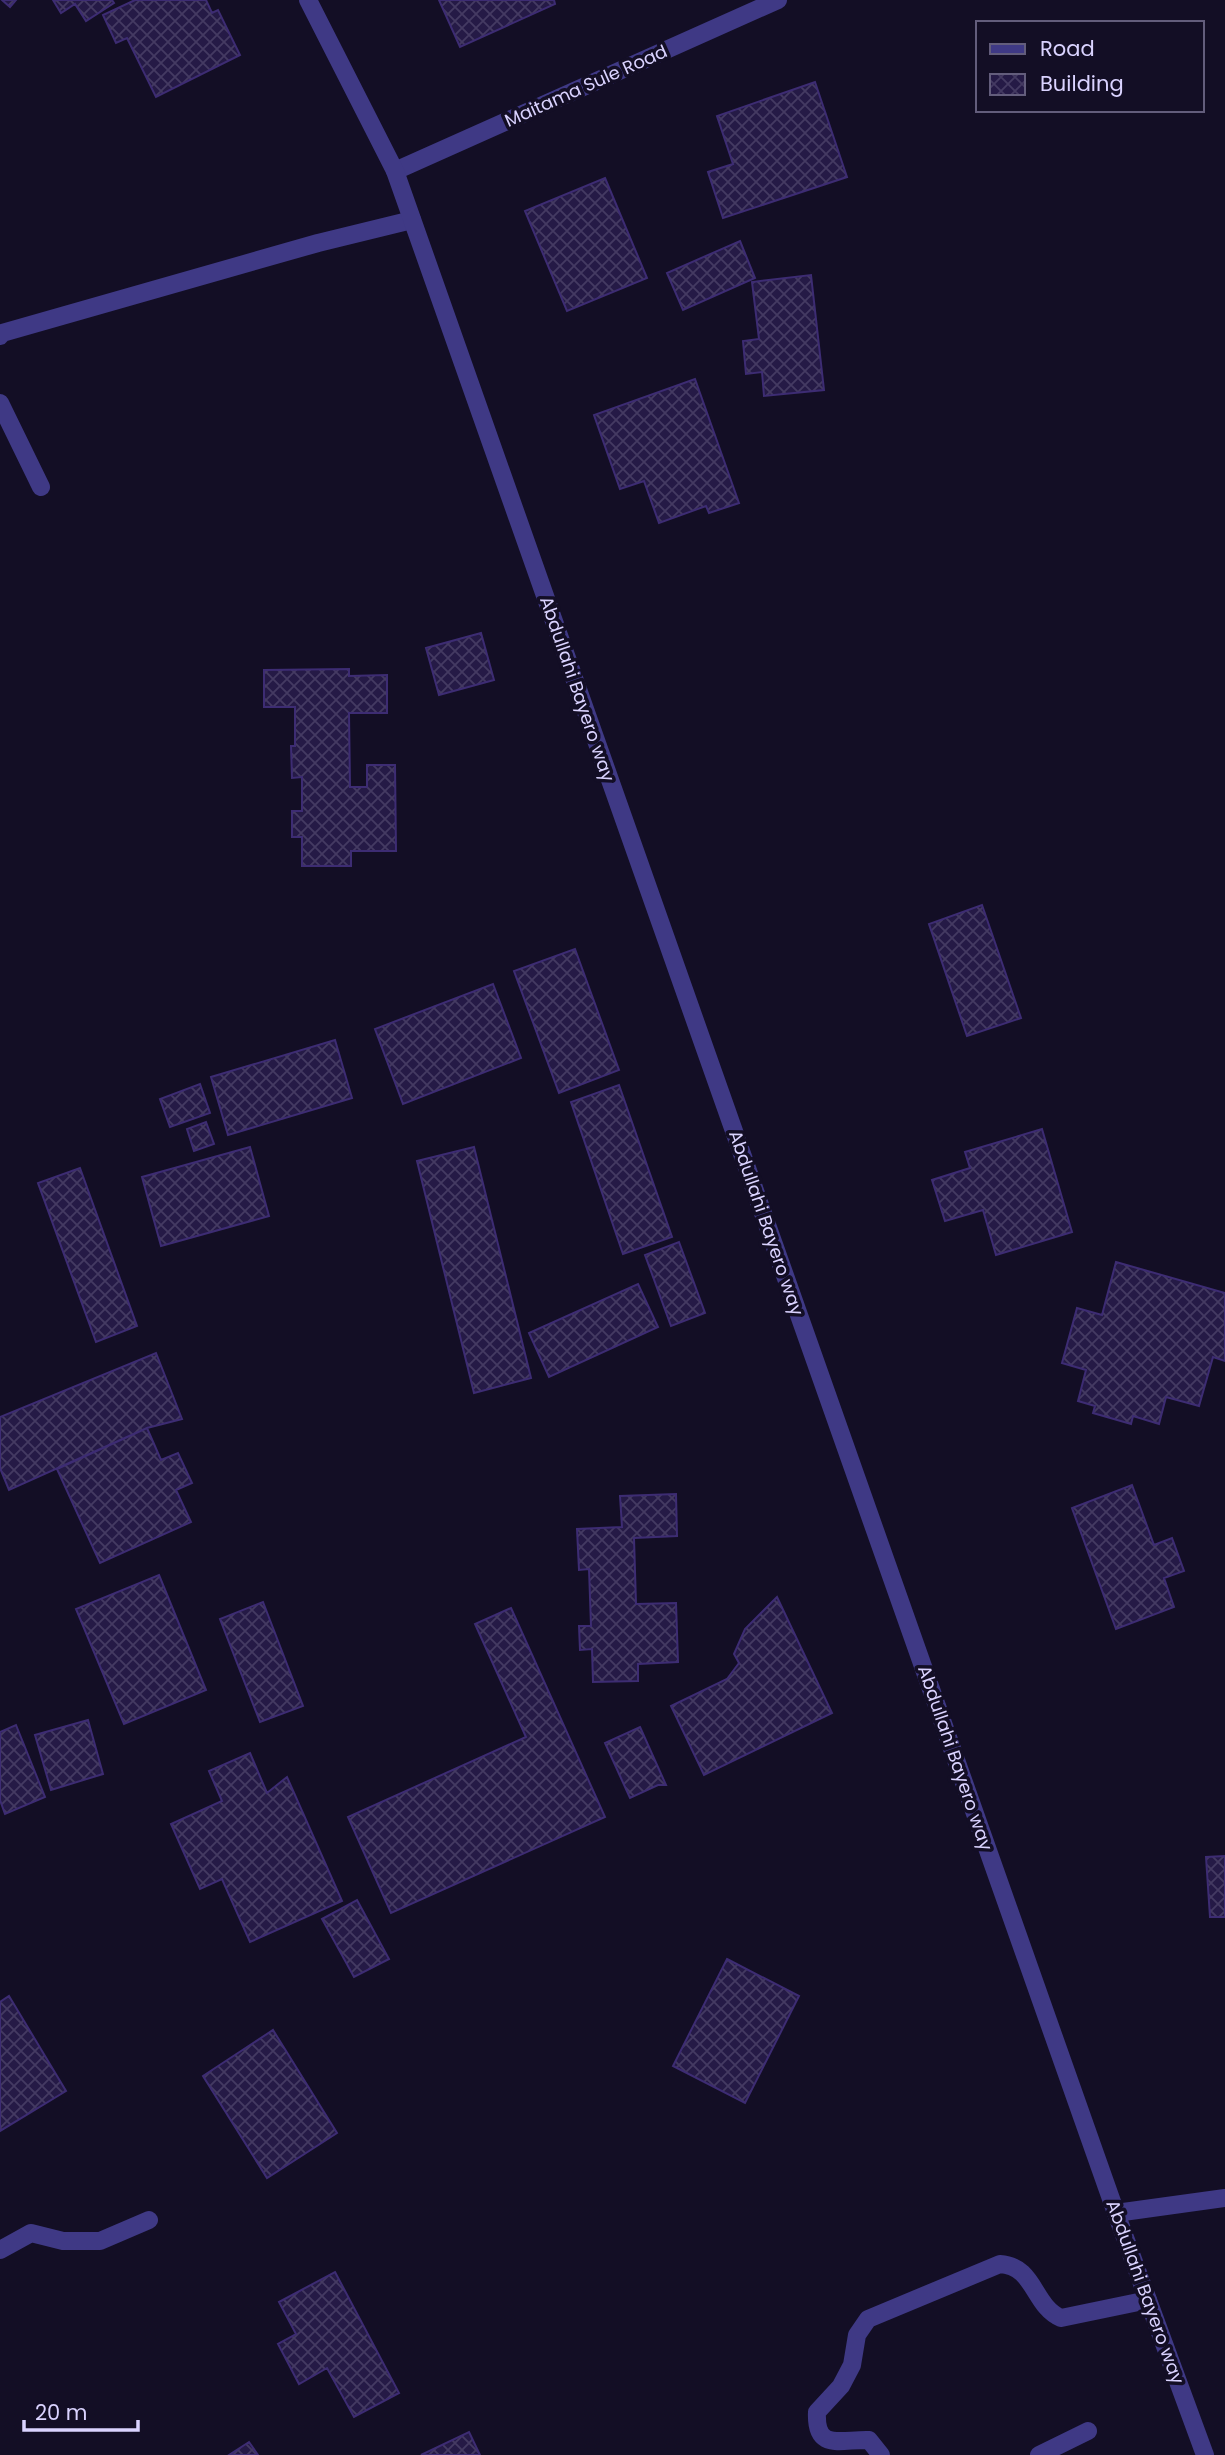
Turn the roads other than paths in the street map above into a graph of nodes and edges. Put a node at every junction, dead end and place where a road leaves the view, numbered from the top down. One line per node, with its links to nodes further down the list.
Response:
1 (309, 0): 3 (street, Abdullahi Bayero way)
2 (778, 0): 3 (street, Maitama Sule Road)
3 (394, 171): 4 (street, Abdullahi Bayero way)
4 (412, 220): 5 (street); 9 (street, Abdullahi Bayero way)
5 (0, 336)
6 (0, 403): 7 (street)
7 (41, 487)
8 (1225, 2198): 9 (street)
9 (1116, 2213): 12 (street, Abdullahi Bayero way)
10 (149, 2220): 11 (street)
11 (0, 2250)
12 (1148, 2300): 14 (street); 16 (street, Abdullahi Bayero way)
13 (1088, 2431): 15 (street)
14 (881, 2455)
15 (1039, 2455)
16 (1205, 2455)

